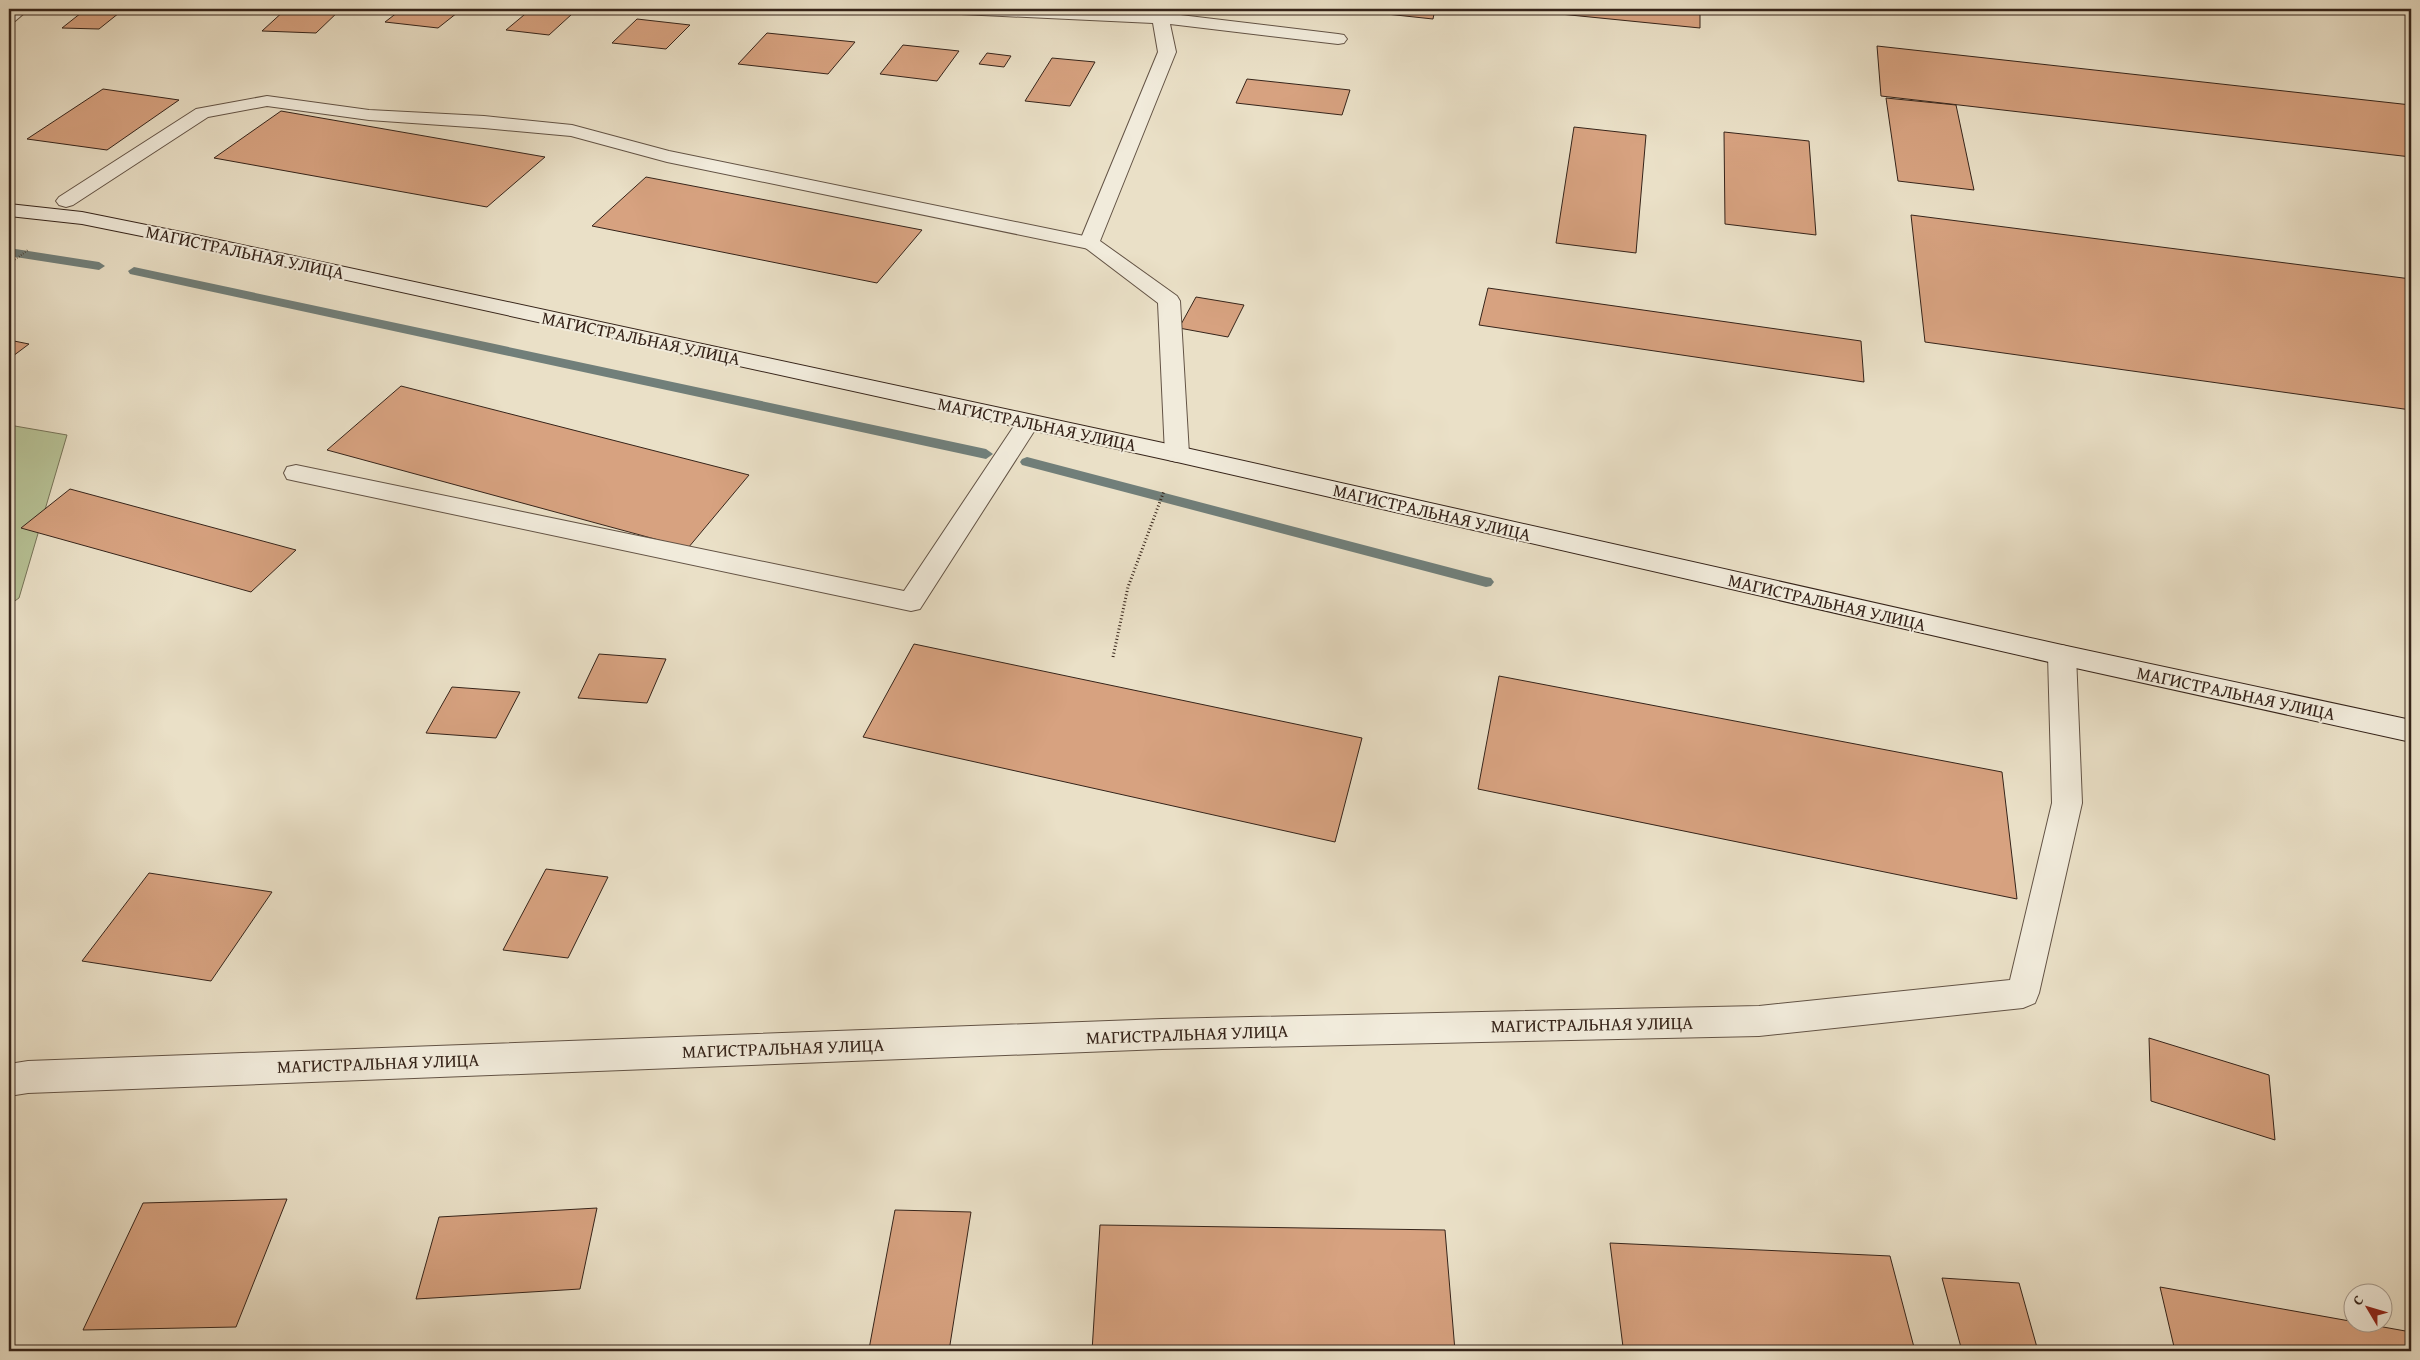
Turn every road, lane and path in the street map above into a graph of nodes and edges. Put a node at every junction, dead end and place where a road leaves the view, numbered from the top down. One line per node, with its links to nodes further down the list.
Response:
1 (21, 9): 4 (street)
2 (961, 9): 3 (street)
3 (1165, 13): 5 (street); 8 (street)
4 (9, 17)
5 (1338, 39)
6 (66, 201): 8 (street)
7 (9, 210): 11 (street, МАГИСТРАЛЬНАЯ УЛИЦА)
8 (1089, 243): 12 (street)
9 (34, 245): 10 (path)
10 (9, 264)
11 (1028, 422): 12 (street, МАГИСТРАЛЬНАЯ УЛИЦА); 13 (street)
12 (1176, 454): 15 (street, МАГИСТРАЛЬНАЯ УЛИЦА)
13 (296, 474)
14 (1166, 487): 16 (path)
15 (2062, 655): 17 (street, МАГИСТРАЛЬНАЯ УЛИЦА); 18 (street, МАГИСТРАЛЬНАЯ УЛИЦА)
16 (1112, 657)
17 (2411, 731)
18 (9, 1080)

